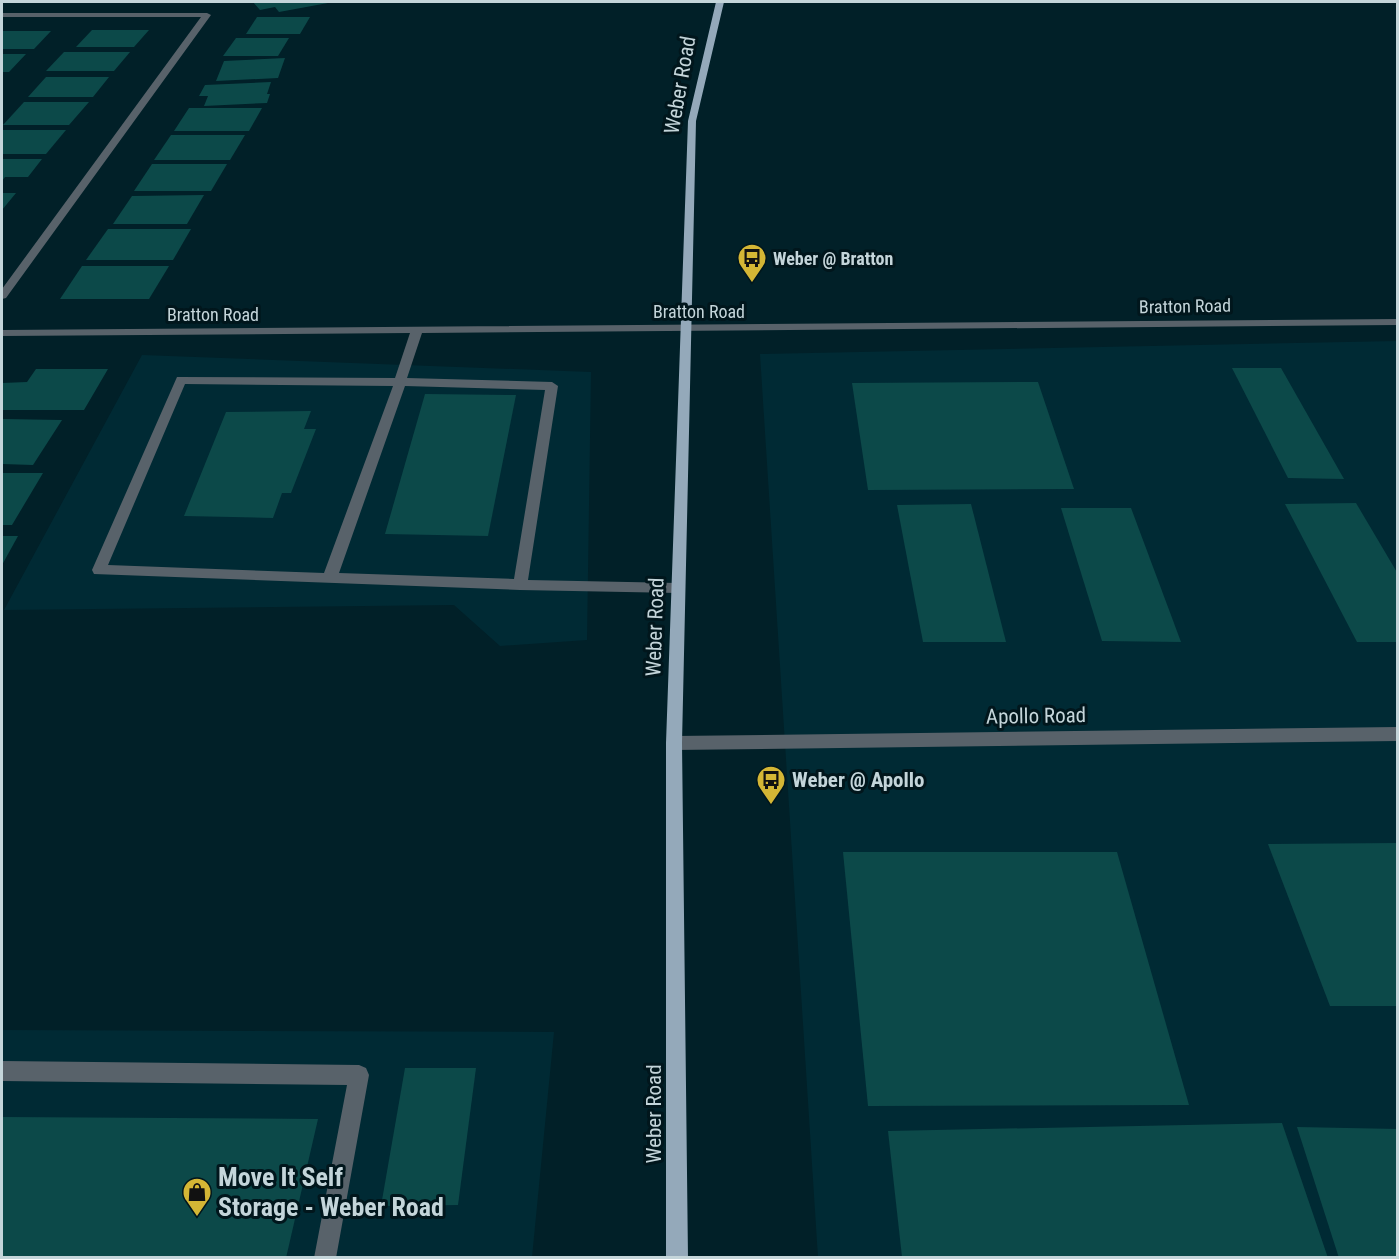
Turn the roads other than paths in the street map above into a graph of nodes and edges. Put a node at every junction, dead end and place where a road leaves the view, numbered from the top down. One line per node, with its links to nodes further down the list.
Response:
1 (720, 2): 5 (main road, Weber Road)
2 (2, 15): 3 (street)
3 (2, 296)
4 (1398, 322): 5 (street, Bratton Road)
5 (687, 329): 6 (street, Bratton Road); 11 (main road, Weber Road)
6 (417, 330): 7 (street, Bratton Road); 8 (street)
7 (2, 333)
8 (400, 382): 9 (street); 9 (street); 10 (street)
9 (330, 577): 10 (street)
10 (520, 585): 11 (street)
11 (678, 588): 13 (main road, Weber Road)
12 (1398, 734): 13 (street, Apollo Road)
13 (674, 743): 16 (main road, Weber Road)
14 (2, 1071): 15 (street)
15 (325, 1257)
16 (677, 1257)

